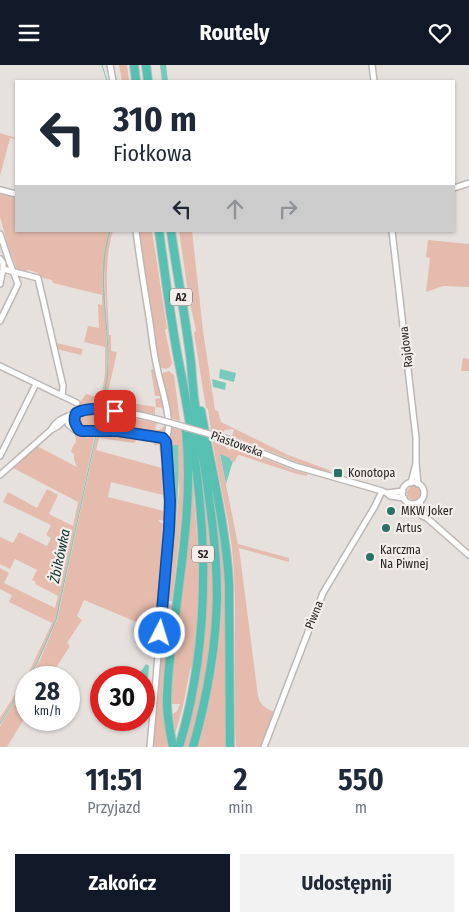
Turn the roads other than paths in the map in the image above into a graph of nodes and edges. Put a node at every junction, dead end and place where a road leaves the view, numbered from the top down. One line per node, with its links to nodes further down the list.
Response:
1 (110, 65): 5 (street)
2 (134, 65): 6 (highway)
3 (146, 65): 7 (highway)
4 (372, 65): 8 (street)
5 (113, 80)
6 (136, 80)
7 (148, 80)
8 (374, 80)
9 (469, 183): 10 (street)
10 (455, 188)
11 (0, 189): 12 (street)
12 (15, 194)
13 (136, 232): 34 (street)
14 (159, 232): 25 (highway, S2)
15 (171, 232): 26 (highway, A2)
16 (392, 232): 36 (street, Rajdowa)
17 (0, 234): 20 (street)
18 (0, 259): 19 (street)
19 (3, 269): 20 (street); 22 (street)
20 (13, 272): 21 (street); 23 (street)
21 (22, 275): 23 (street); 29 (street)
22 (0, 284)
23 (18, 284): 24 (street)
24 (0, 321)
25 (178, 360): 48 (highway); 49 (highway, S2)
26 (191, 362): 50 (highway, S2); 51 (highway)
27 (0, 366): 28 (street)
28 (36, 384): 29 (street); 35 (street)
29 (62, 396): 30 (street)
30 (77, 403)
31 (77, 413): 32 (street); 33 (street); 41 (street, Piastowska, bridge)
32 (68, 417): 33 (street); 37 (street)
33 (79, 430): 34 (street)
34 (165, 439): 47 (street)
35 (0, 456)
36 (416, 463): 38 (street, Rajdowa); 39 (street, Rajdowa)
37 (0, 475)
38 (411, 483): 39 (street); 40 (street)
39 (418, 484): 43 (street)
40 (403, 491): 41 (street, Piastowska); 42 (street)
41 (385, 492): 42 (street, Piastowska); 52 (street, Piwna)
42 (404, 498): 44 (street)
43 (420, 501): 44 (street); 45 (street)
44 (414, 504): 45 (street)
45 (427, 518): 46 (street)
46 (469, 555)
47 (150, 747)
48 (173, 747)
49 (179, 747)
50 (193, 747)
51 (230, 747)
52 (264, 747)

